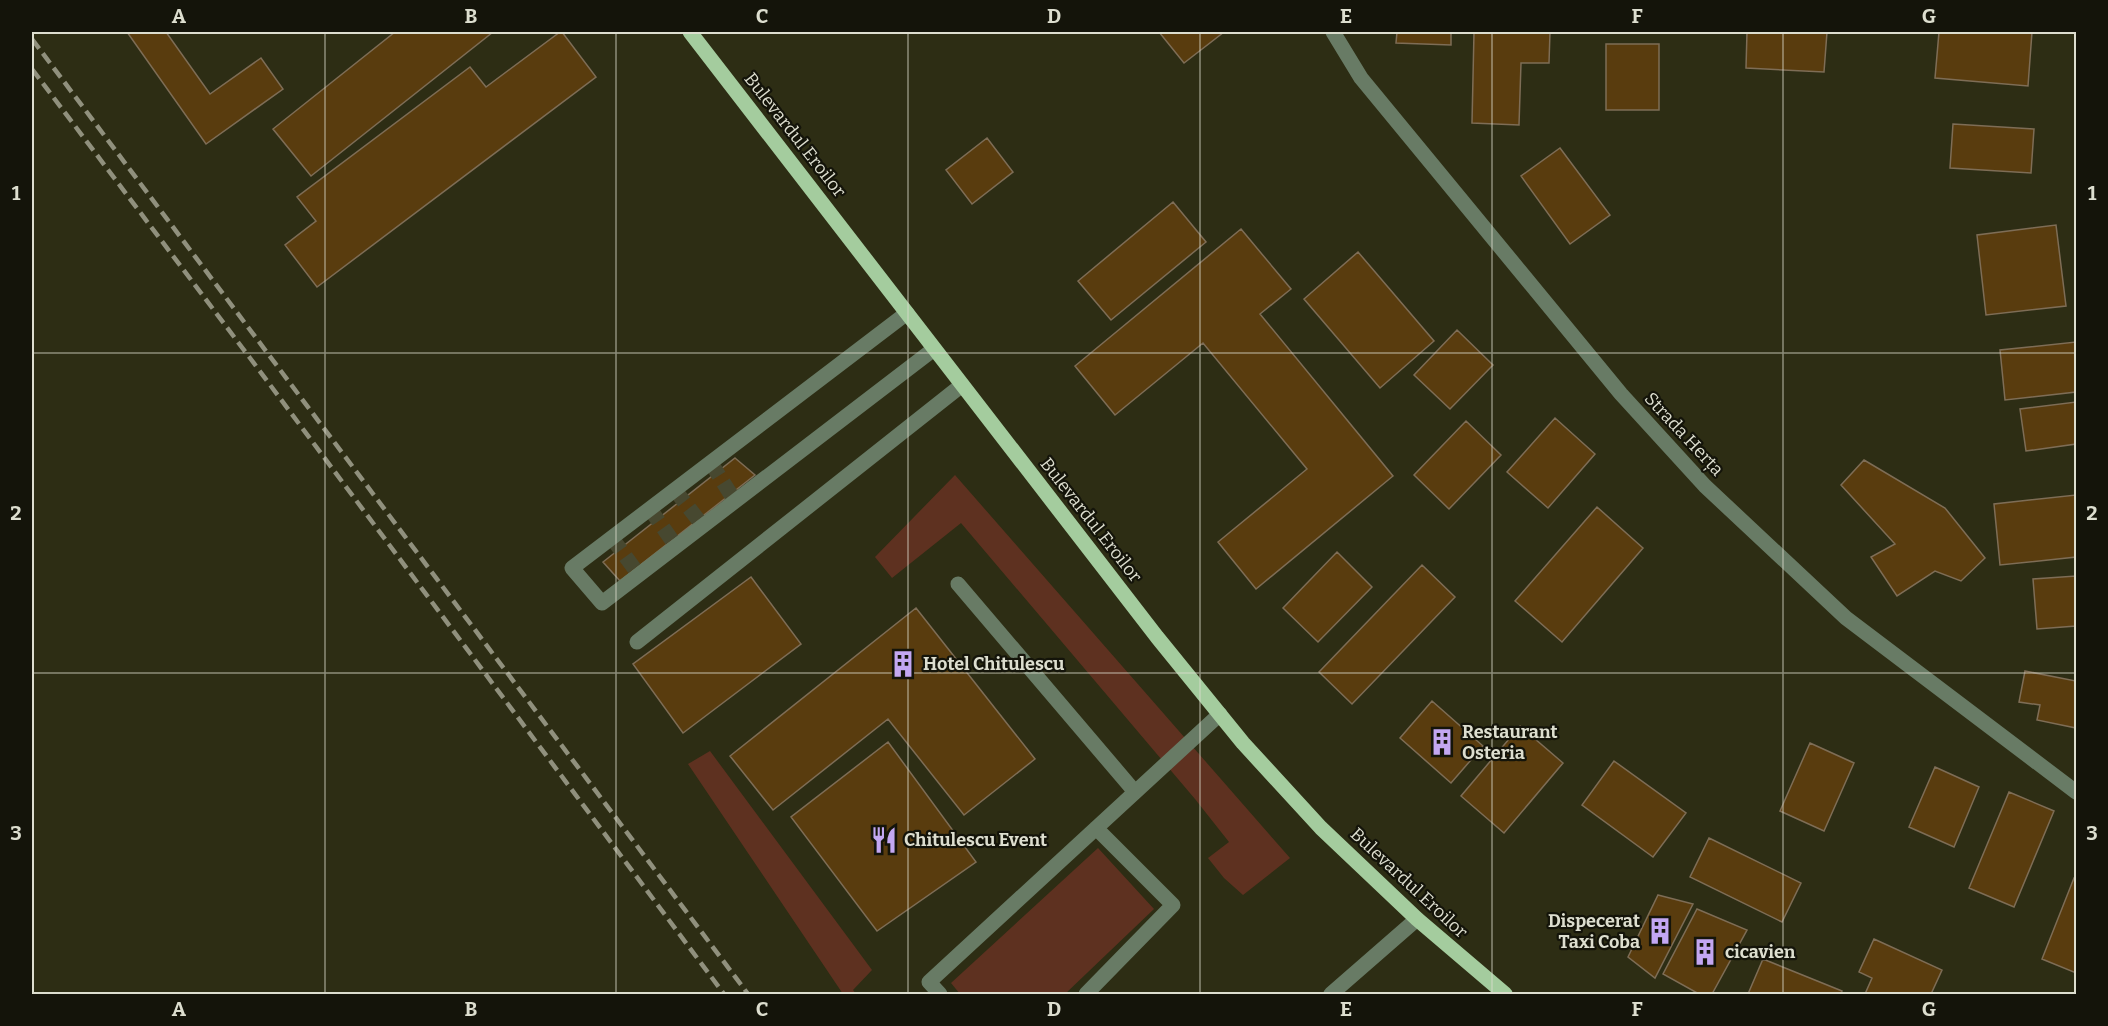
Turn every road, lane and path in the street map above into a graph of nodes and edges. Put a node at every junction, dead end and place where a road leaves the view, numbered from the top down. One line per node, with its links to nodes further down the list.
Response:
1 (690, 32): 3 (main road, Bulevardul Eroilor)
2 (1333, 32): 10 (street, Strada Herța)
3 (907, 313): 4 (main road, Bulevardul Eroilor); 4 (street)
4 (934, 349): 5 (main road, Bulevardul Eroilor)
5 (962, 385): 7 (street); 8 (main road, Bulevardul Eroilor)
6 (958, 584): 9 (street)
7 (636, 642)
8 (1220, 714): 9 (street); 12 (main road, Bulevardul Eroilor)
9 (1135, 792): 11 (street)
10 (2076, 792)
11 (1096, 828): 13 (street); 14 (street)
12 (1417, 919): 15 (street); 16 (main road, Bulevardul Eroilor)
13 (940, 994)
14 (1086, 994)
15 (1331, 994)
16 (1504, 994)

